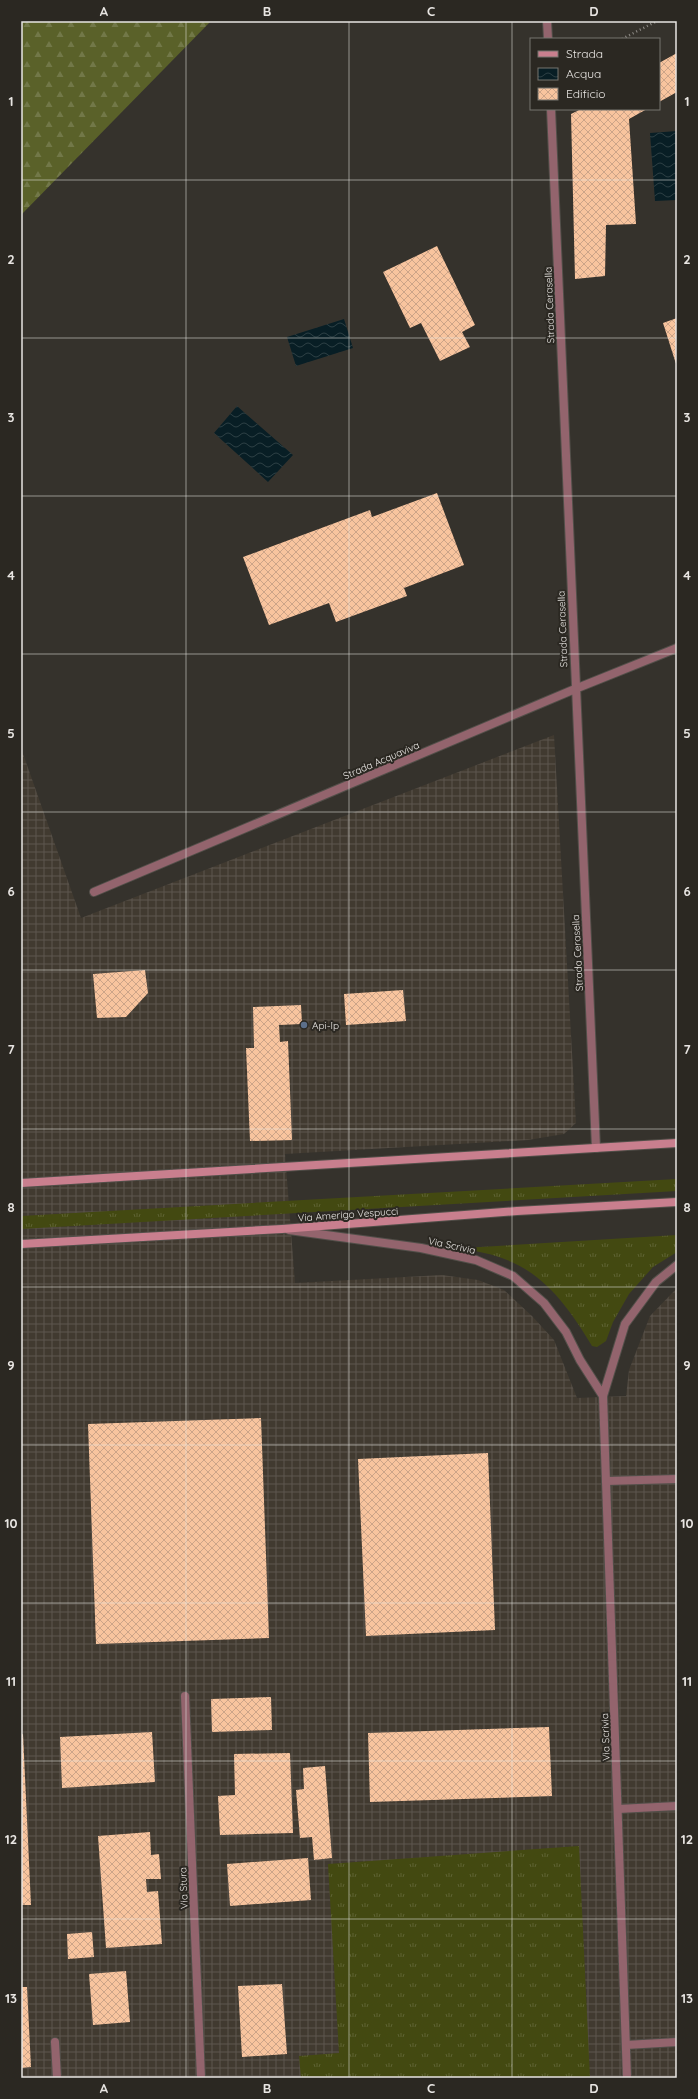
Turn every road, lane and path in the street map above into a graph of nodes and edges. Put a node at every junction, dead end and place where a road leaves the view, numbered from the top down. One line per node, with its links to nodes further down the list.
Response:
1 (547, 21): 3 (street)
2 (657, 21): 4 (path)
3 (548, 38)
4 (624, 38)
5 (551, 110): 7 (street, Strada Cerasella)
6 (677, 648): 7 (street, Strada Acquaviva)
7 (575, 689): 8 (street, Strada Acquaviva); 10 (street, Strada Cerasella)
8 (94, 892)
9 (677, 1143): 10 (street)
10 (596, 1148): 11 (street)
11 (21, 1183)
12 (677, 1202): 13 (street, Via Amerigo Vespucci)
13 (282, 1229): 14 (street, Via Amerigo Vespucci); 16 (street, Via Scrivia)
14 (21, 1244)
15 (677, 1265): 16 (street, Via Scrivia)
16 (603, 1396): 18 (street, Via Scrivia)
17 (677, 1479): 18 (street)
18 (606, 1481): 21 (street, Via Scrivia)
19 (185, 1696): 26 (street, Via Stura)
20 (677, 1806): 21 (street)
21 (618, 1809): 24 (street, Via Scrivia)
22 (55, 2042): 25 (street)
23 (677, 2042): 24 (street)
24 (626, 2045): 27 (street, Via Scrivia)
25 (57, 2078)
26 (201, 2078)
27 (627, 2078)

